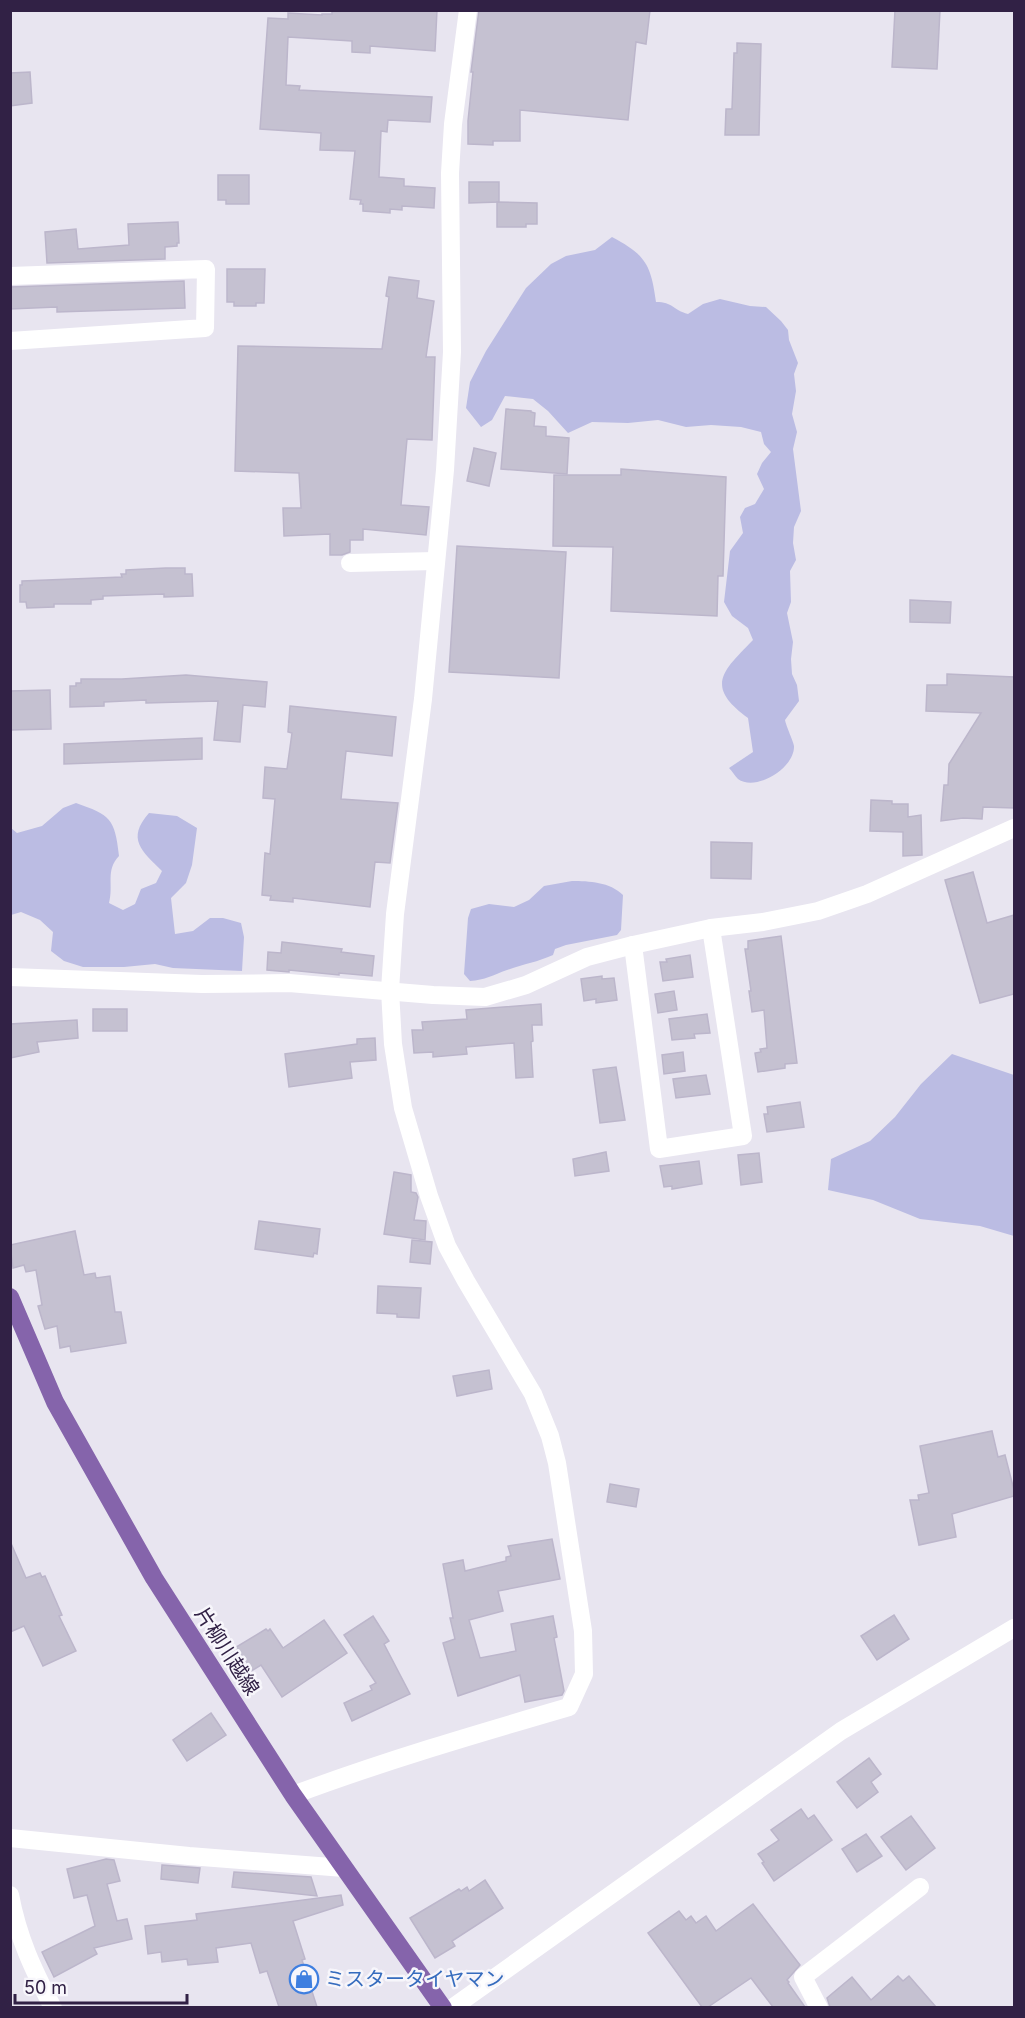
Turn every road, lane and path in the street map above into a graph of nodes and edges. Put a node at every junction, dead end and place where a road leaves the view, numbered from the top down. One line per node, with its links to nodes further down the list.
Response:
1 (468, 10): 4 (street)
2 (10, 276): 3 (street)
3 (10, 341)
4 (435, 561): 5 (street); 10 (street)
5 (350, 563)
6 (1014, 828): 7 (street)
7 (711, 928): 8 (street); 8 (street)
8 (633, 945): 10 (street)
9 (10, 977): 10 (street)
10 (390, 990): 13 (street)
11 (10, 1297): 13 (main road, 片柳川越線)
12 (1014, 1628): 20 (street)
13 (293, 1795): 15 (main road, 片柳川越線)
14 (10, 1838): 15 (street)
15 (344, 1868): 19 (main road, 片柳川越線)
16 (920, 1887): 21 (street)
17 (10, 1895): 18 (street)
18 (53, 2007)
19 (443, 2007)
20 (452, 2007)
21 (819, 2007)

